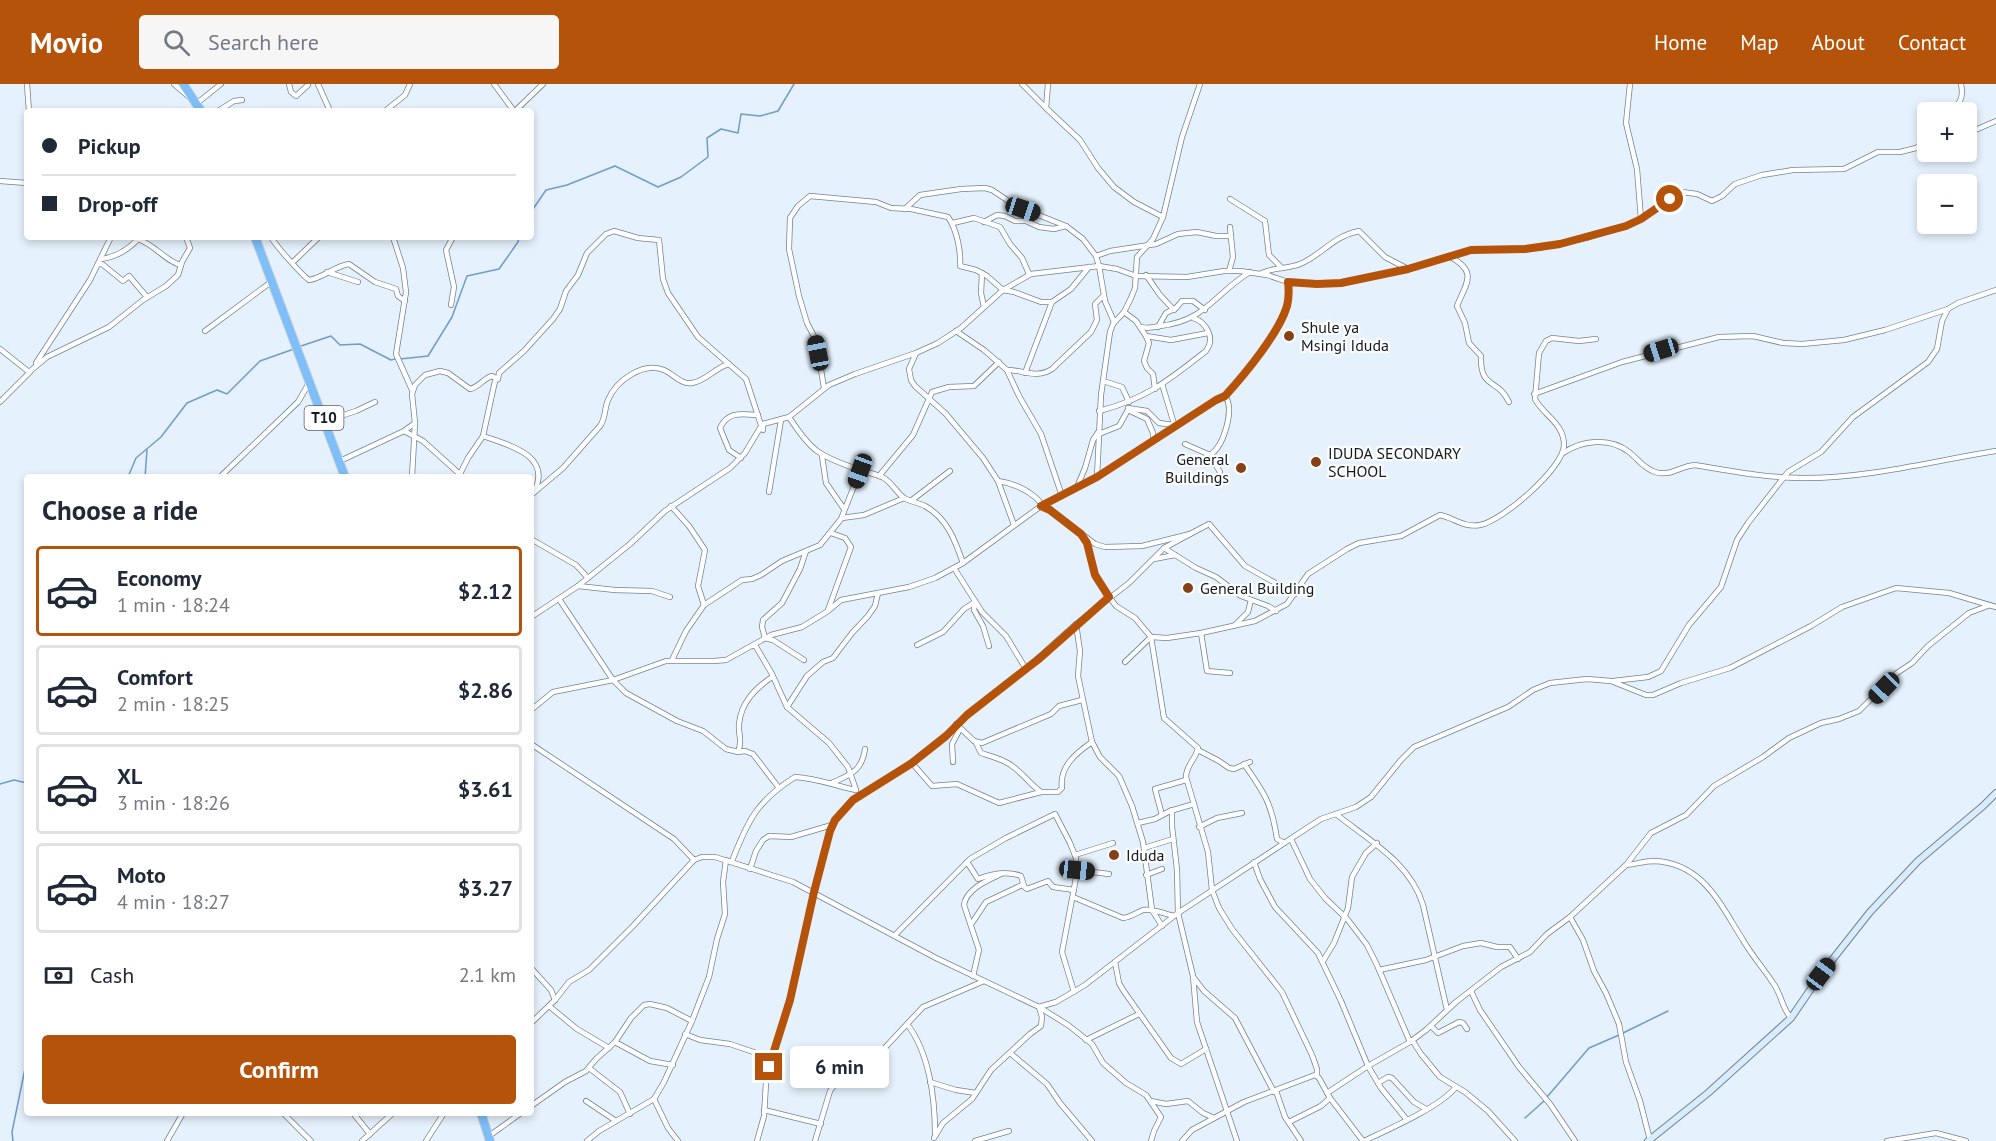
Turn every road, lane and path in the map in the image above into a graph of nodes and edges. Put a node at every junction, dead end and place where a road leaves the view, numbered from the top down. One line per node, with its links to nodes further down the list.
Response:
1 (27, 84): 18 (street)
2 (174, 84): 19 (street)
3 (183, 84): 19 (highway)
4 (221, 84): 19 (street)
5 (289, 84): 15 (street)
6 (318, 84): 21 (street)
7 (410, 84): 22 (street)
8 (494, 84): 23 (street)
9 (543, 84): 24 (street)
10 (1022, 84): 25 (street)
11 (1048, 84): 25 (street)
12 (1200, 84): 33 (street)
13 (1630, 84): 34 (street)
14 (1961, 84): 17 (street)
15 (308, 86)
16 (242, 100): 20 (street)
17 (1959, 102)
18 (29, 108)
19 (199, 108)
20 (223, 108)
21 (329, 108)
22 (390, 108)
23 (513, 108)
24 (518, 108)
25 (1046, 108): 33 (street)
26 (1996, 121): 27 (street)
27 (1977, 129)
28 (1917, 148): 34 (street)
29 (0, 181): 30 (street)
30 (24, 183)
31 (1230, 199): 57 (street)
32 (905, 209): 36 (street); 37 (street); 102 (street)
33 (1163, 217): 49 (street)
34 (1641, 219): 51 (street)
35 (984, 222): 36 (street); 37 (street); 63 (street)
36 (952, 223): 62 (street)
37 (1066, 226): 50 (street)
38 (1230, 227): 39 (street)
39 (1231, 236): 49 (street); 59 (street)
40 (110, 240): 52 (street)
41 (137, 240): 52 (street)
42 (140, 240): 54 (street)
43 (188, 240): 54 (street)
44 (256, 240): 67 (highway, T10)
45 (272, 240): 53 (street)
46 (316, 240): 53 (street)
47 (394, 240): 74 (street)
48 (451, 240): 76 (street)
49 (1148, 246): 50 (street); 66 (street)
50 (1096, 256): 55 (street)
51 (1449, 256): 58 (street); 111 (street)
52 (100, 261): 73 (street); 96 (street)
53 (293, 262): 60 (street)
54 (181, 265): 73 (street)
55 (1100, 266): 56 (street); 66 (street); 72 (street)
56 (1089, 267): 63 (street); 75 (street)
57 (1282, 267): 58 (street); 64 (street)
58 (1408, 269): 69 (street)
59 (1229, 271): 61 (street); 65 (street)
60 (327, 272): 68 (street); 74 (street)
61 (1250, 272): 64 (street); 80 (street)
62 (982, 273): 70 (street); 77 (street)
63 (1029, 274): 70 (street)
64 (1259, 274): 69 (street)
65 (1146, 275): 66 (street); 79 (street)
66 (1136, 276): 81 (street)
67 (272, 282): 86 (street); 99 (highway, T10)
68 (358, 282)
69 (1288, 282): 119 (street)
70 (1003, 290): 75 (street); 77 (street)
71 (1996, 290): 78 (street)
72 (1103, 295): 83 (street); 97 (street)
73 (147, 297): 96 (street)
74 (405, 302): 104 (street)
75 (1052, 302): 97 (street)
76 (452, 305)
77 (984, 307): 87 (street)
78 (1948, 309): 105 (street); 143 (street)
79 (1174, 310): 80 (street); 85 (street)
80 (1205, 310): 82 (street)
81 (1124, 312): 83 (street); 84 (street)
82 (1192, 318): 85 (street); 88 (street)
83 (1114, 322): 100 (street)
84 (1142, 327): 85 (street); 89 (street)
85 (1158, 327)
86 (206, 331)
87 (956, 331): 92 (street); 93 (street)
88 (1208, 333): 89 (street); 101 (street)
89 (1146, 336): 103 (street)
90 (1596, 339): 105 (street)
91 (0, 350): 96 (street)
92 (916, 353): 102 (street); 106 (street)
93 (999, 362): 95 (street); 106 (street)
94 (734, 366): 98 (street); 114 (street); 147 (street)
95 (1007, 370): 97 (street); 149 (street)
96 (29, 372): 109 (street)
97 (1024, 373)
98 (498, 379): 104 (street); 124 (street)
99 (310, 381): 117 (highway, T10); 136 (street)
100 (1102, 381): 108 (street); 113 (street)
101 (1162, 384): 103 (street); 119 (street)
102 (824, 388): 115 (street)
103 (1155, 389): 108 (street)
104 (412, 390): 118 (street)
105 (1534, 394): 128 (street)
106 (929, 397): 141 (street); 144 (street)
107 (1226, 397): 129 (street)
108 (1131, 401): 112 (street); 113 (street)
109 (0, 402)
110 (375, 402): 117 (street)
111 (1509, 402)
112 (1128, 409): 119 (street); 122 (street); 125 (street)
113 (1099, 411): 122 (street)
114 (758, 415): 120 (street); 131 (street)
115 (789, 417): 116 (street); 130 (street)
116 (781, 420): 120 (street); 148 (street)
117 (325, 421): 132 (highway, T10)
118 (415, 423): 121 (street); 123 (street)
119 (1174, 426): 125 (street)
120 (763, 430): 131 (street)
121 (404, 431): 123 (street); 132 (street)
122 (1099, 432): 142 (street); 145 (street)
123 (415, 436): 138 (street); 139 (street)
124 (483, 436): 140 (street); 146 (street)
125 (1154, 441): 142 (street)
126 (1185, 444): 129 (street)
127 (1996, 451): 143 (street)
128 (1563, 453): 143 (street); 170 (street)
129 (1210, 455): 135 (street)
130 (822, 456): 133 (street); 154 (street)
131 (741, 458): 152 (street)
132 (340, 461): 137 (highway, T10)
133 (860, 471): 141 (street); 154 (street)
134 (950, 471): 151 (street)
135 (1220, 472)
136 (223, 474)
137 (344, 474)
138 (412, 474)
139 (461, 474)
140 (462, 474)
141 (879, 476): 150 (street)
142 (1097, 477): 145 (street)
143 (1784, 477): 196 (street)
144 (998, 481): 153 (street); 156 (street)
145 (1076, 488): 149 (street)
146 (534, 490)
147 (534, 492)
148 (770, 492)
149 (1062, 496): 153 (street)
150 (904, 498): 151 (street); 155 (street)
151 (912, 500): 165 (street)
152 (671, 506): 167 (street); 176 (street)
153 (1041, 506): 156 (street); 158 (street)
154 (844, 509): 155 (street)
155 (842, 519): 157 (street)
156 (1014, 525): 165 (street)
157 (831, 533): 162 (street); 178 (street)
158 (1081, 534): 159 (street); 172 (street)
159 (1190, 534): 161 (street); 170 (street)
160 (534, 541): 167 (street)
161 (1164, 548): 163 (street); 164 (street)
162 (806, 551): 176 (street); 185 (street)
163 (1175, 555): 164 (street); 174 (street)
164 (1153, 559): 172 (street)
165 (963, 562): 166 (street)
166 (954, 568): 169 (street); 175 (street)
167 (588, 578): 168 (street)
168 (578, 586): 171 (street); 173 (street)
169 (878, 592): 178 (street); 198 (street)
170 (1295, 594): 179 (street)
171 (670, 597)
172 (1109, 597): 181 (street); 184 (street)
173 (559, 599): 180 (street); 195 (street)
174 (1251, 600): 179 (street); 182 (street)
175 (975, 602): 186 (street); 188 (street); 192 (street)
176 (704, 605): 189 (street)
177 (1994, 606): 196 (street); 240 (street)
178 (828, 611): 185 (street)
179 (1275, 611): 182 (street)
180 (534, 615)
181 (1076, 624): 192 (street); 197 (street)
182 (1234, 626): 183 (street)
183 (1201, 633): 184 (street); 193 (street)
184 (1150, 637): 191 (street); 205 (street)
185 (765, 638): 187 (street); 190 (street)
186 (917, 645)
187 (752, 646): 189 (street); 194 (street)
188 (990, 646)
189 (672, 660): 195 (street)
190 (804, 660)
191 (1125, 662)
192 (1026, 669): 200 (street)
193 (1230, 673)
194 (772, 677): 198 (street); 206 (street)
195 (613, 680): 199 (street); 206 (street)
196 (1611, 681): 222 (street)
197 (1082, 700): 201 (street); 202 (street)
198 (787, 707): 211 (street)
199 (534, 708)
200 (958, 726): 201 (street); 207 (street); 209 (street)
201 (976, 742): 216 (street)
202 (1092, 742): 216 (street); 224 (street)
203 (534, 746): 236 (street)
204 (865, 749): 211 (street)
205 (1198, 750): 210 (street); 212 (street)
206 (738, 752): 214 (street)
207 (953, 762)
208 (1251, 762): 210 (street)
209 (912, 763): 216 (street); 217 (street)
210 (1244, 764): 228 (street)
211 (851, 773): 213 (street); 215 (street)
212 (1186, 780): 219 (street); 223 (street)
213 (832, 783): 214 (street); 215 (street)
214 (779, 788): 237 (street)
215 (856, 790): 217 (street)
216 (1041, 792)
217 (864, 793): 225 (street)
218 (1996, 793): 275 (street)
219 (1194, 804): 220 (street); 226 (street)
220 (1172, 810): 223 (street); 227 (street)
221 (1242, 813): 226 (street)
222 (1335, 814): 229 (street); 232 (street)
223 (1162, 815): 224 (street)
224 (1138, 823): 233 (street)
225 (832, 825): 241 (street); 250 (street)
226 (1199, 827): 249 (street)
227 (1173, 838): 233 (street); 253 (street)
228 (1277, 839): 231 (street); 234 (street)
229 (1291, 839): 231 (street); 254 (street)
230 (1113, 843): 235 (street)
231 (1284, 843): 234 (street)
232 (1377, 843): 254 (street); 259 (street)
233 (1144, 848): 246 (street)
234 (1277, 848): 239 (street)
235 (1075, 855): 238 (street); 243 (street)
236 (694, 860): 237 (street); 270 (street)
237 (729, 861): 241 (street); 277 (street)
238 (967, 862): 244 (street); 258 (street)
239 (1254, 862): 249 (street); 261 (street)
240 (1626, 865): 255 (street); 275 (street)
241 (750, 868): 250 (street)
242 (1162, 869): 246 (street)
243 (1077, 870): 245 (street); 248 (street)
244 (1001, 874): 247 (street); 256 (street)
245 (1109, 874)
246 (1146, 875): 252 (street)
247 (1024, 886): 248 (street); 256 (street)
248 (1074, 890): 251 (street)
249 (1212, 890): 253 (street); 292 (street)
250 (814, 892): 258 (street); 288 (street)
251 (1073, 897): 252 (street); 269 (street)
252 (1152, 910): 253 (street); 257 (street)
253 (1176, 914): 257 (street); 266 (street)
254 (1344, 917): 261 (street); 263 (street)
255 (1570, 917): 260 (street); 323 (street)
256 (972, 923): 265 (street)
257 (1162, 926): 262 (street)
258 (895, 935): 265 (street)
259 (1435, 957): 260 (street); 263 (street); 273 (street)
260 (1518, 958): 268 (street)
261 (1323, 961): 290 (street)
262 (1115, 962): 269 (street); 274 (street)
263 (1379, 970): 283 (street)
264 (534, 971): 270 (street)
265 (973, 976): 267 (street)
266 (1193, 976): 286 (street); 296 (street)
267 (984, 981): 272 (street); 278 (street)
268 (1471, 991): 273 (street); 340 (street)
269 (1074, 992): 272 (street)
270 (555, 1000): 271 (street)
271 (549, 1006): 276 (street); 285 (street)
272 (1039, 1006): 282 (street); 287 (street)
273 (1447, 1010): 279 (street)
274 (1139, 1014): 282 (street); 286 (street)
275 (1791, 1018): 323 (street)
276 (534, 1020)
277 (692, 1021): 281 (street); 284 (street)
278 (907, 1024): 293 (street); 318 (street)
279 (1431, 1026): 280 (street); 283 (street)
280 (1467, 1029)
281 (685, 1034): 288 (street); 289 (street)
282 (1086, 1040): 301 (street)
283 (1411, 1041): 290 (street); 295 (street)
284 (615, 1042): 285 (street); 289 (street)
285 (609, 1048): 291 (street)
286 (1206, 1049): 305 (street)
287 (1010, 1053): 297 (street); 333 (street)
288 (771, 1058): 304 (street)
289 (673, 1065): 299 (street)
290 (1368, 1066): 294 (street); 298 (street)
291 (589, 1068): 302 (street); 306 (street)
292 (1317, 1076): 296 (street); 298 (street)
293 (930, 1082): 297 (street); 322 (street)
294 (1378, 1083): 303 (street); 316 (street)
295 (1455, 1088): 303 (street); 339 (street)
296 (1275, 1092): 305 (street); 317 (street)
297 (976, 1093): 322 (street)
298 (1329, 1096): 317 (street); 338 (street)
299 (654, 1099): 306 (street); 329 (street)
300 (586, 1101): 315 (street)
301 (1151, 1101): 314 (street); 334 (street)
302 (534, 1104)
303 (1426, 1108): 316 (street)
304 (764, 1110): 318 (street); 330 (street)
305 (1227, 1112): 314 (street); 336 (street)
306 (630, 1114): 315 (street)
307 (181, 1116): 324 (street)
308 (286, 1116): 325 (street)
309 (355, 1116): 320 (street)
310 (390, 1116): 320 (street)
311 (442, 1116): 327 (street)
312 (482, 1116): 321 (highway)
313 (517, 1116): 321 (street)
314 (1214, 1118): 335 (street)
315 (616, 1120): 328 (street)
316 (1407, 1120): 338 (street)
317 (1289, 1122): 337 (street)
318 (820, 1124): 331 (street)
319 (1009, 1131): 332 (street)
320 (370, 1134): 326 (street)
321 (489, 1139)
322 (934, 1140)
323 (1649, 1140)
324 (167, 1141)
325 (311, 1141)
326 (362, 1141)
327 (426, 1141)
328 (587, 1141)
329 (678, 1141)
330 (757, 1141)
331 (815, 1141)
332 (975, 1141)
333 (1092, 1141)
334 (1150, 1141)
335 (1182, 1141)
336 (1237, 1141)
337 (1300, 1141)
338 (1364, 1141)
339 (1515, 1141)
340 (1575, 1141)
341 (1887, 1141): 342 (street)
342 (1966, 1141)

